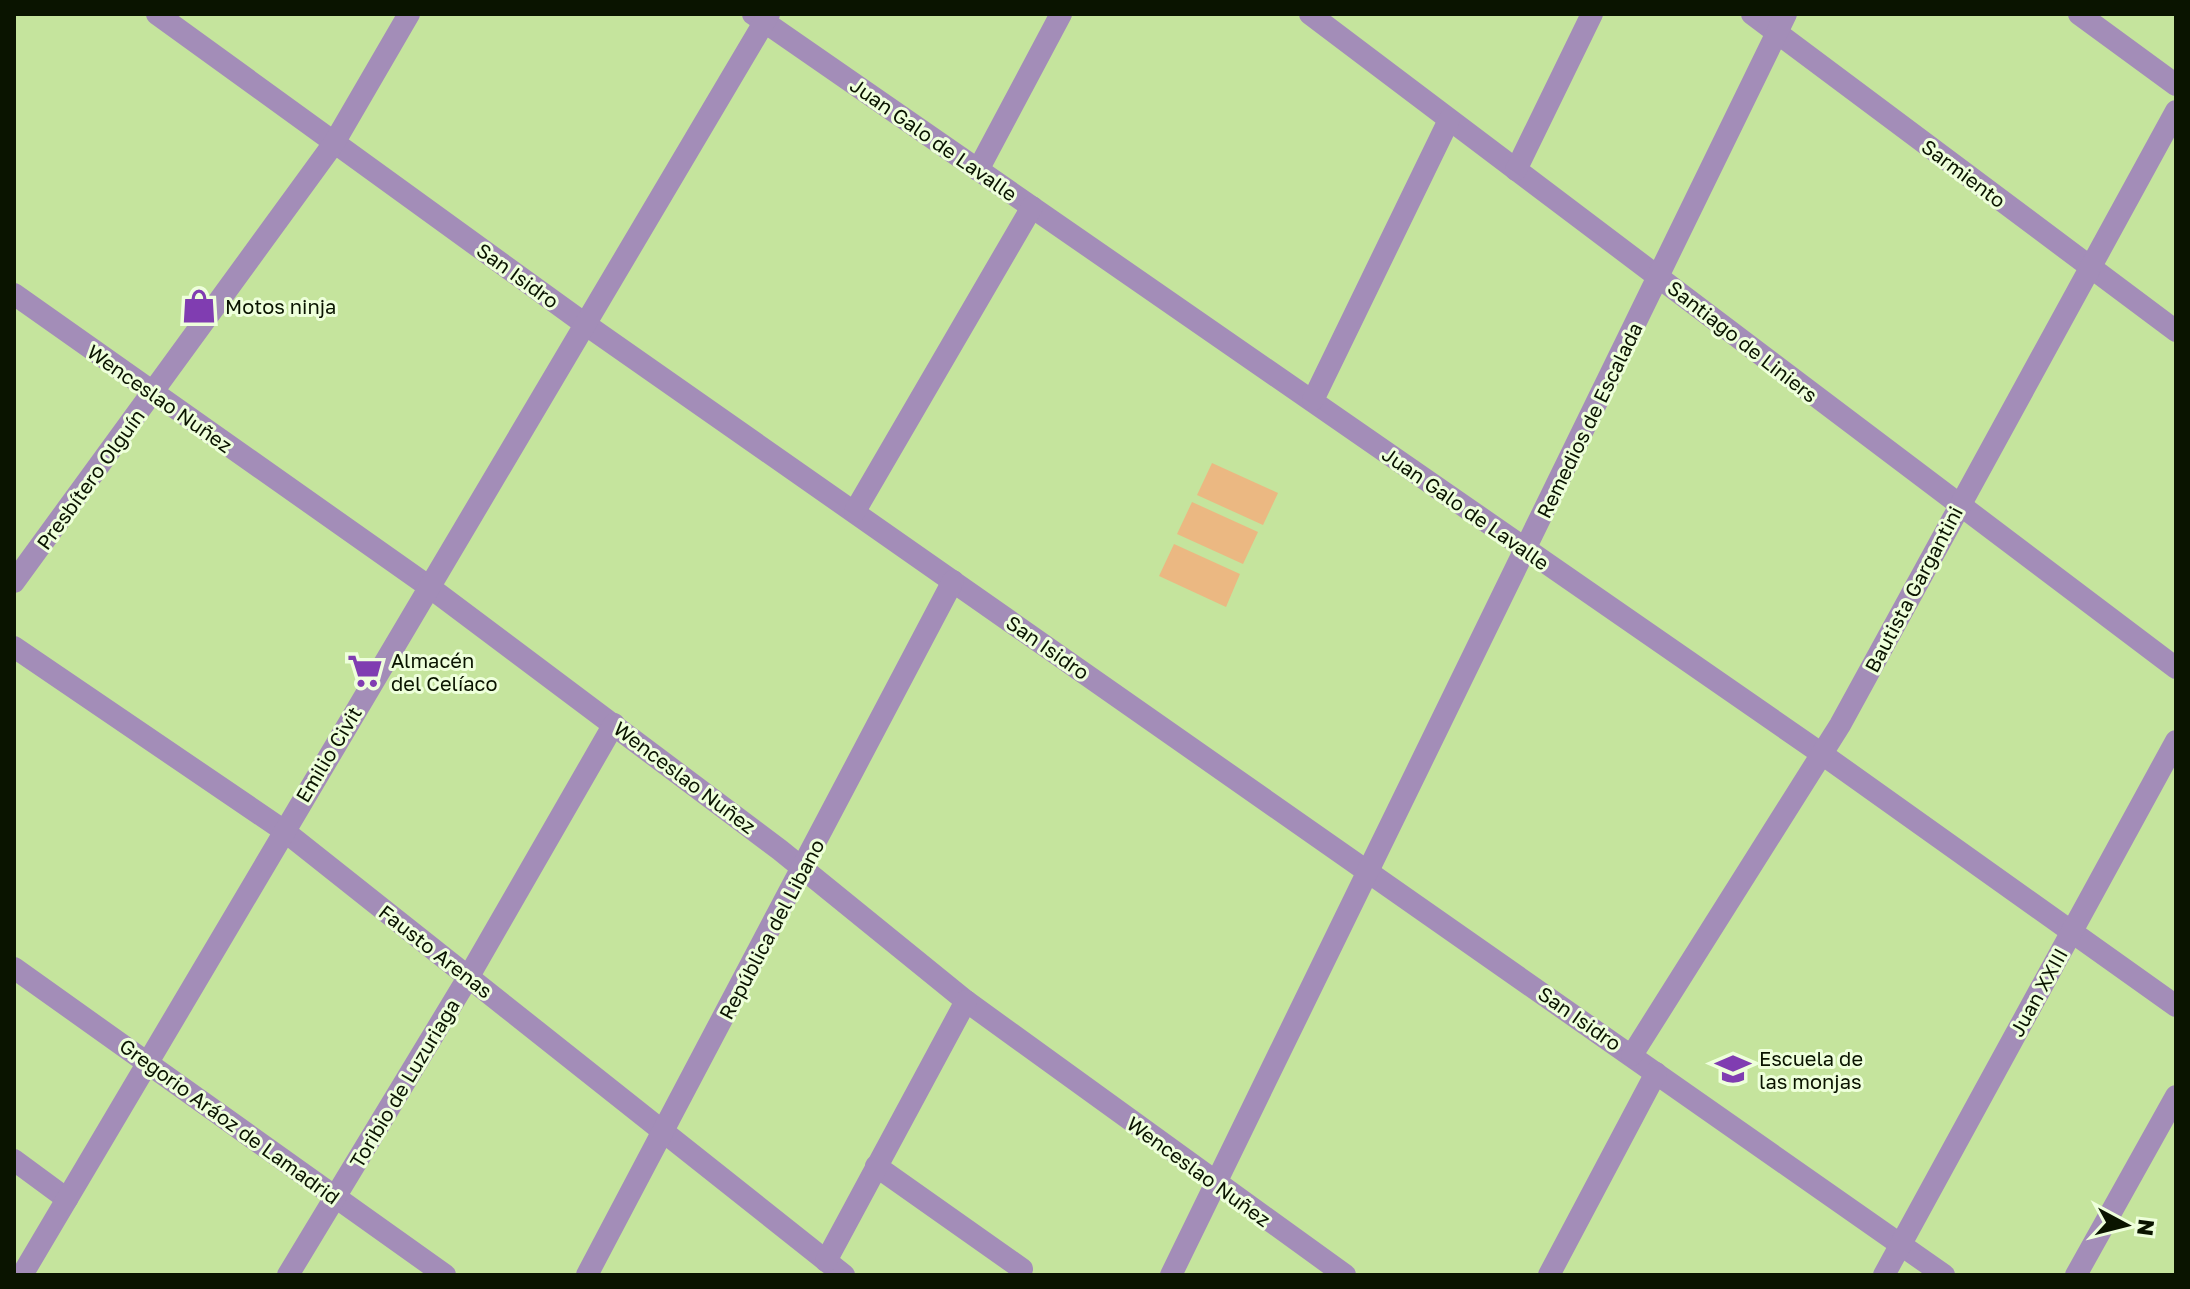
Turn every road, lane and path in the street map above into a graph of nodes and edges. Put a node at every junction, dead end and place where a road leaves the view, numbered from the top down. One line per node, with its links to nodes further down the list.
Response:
1 (157, 14): 13 (street, San Isidro)
2 (409, 14): 13 (street, Presbítero Olguín)
3 (1061, 14): 14 (street)
4 (1310, 14): 12 (street, Santiago de Liniers)
5 (1592, 14): 15 (street)
6 (1752, 14): 9 (street, Sarmiento)
7 (2079, 14): 10 (street)
8 (762, 17): 14 (street, Juan Galo de Lavalle); 20 (street, Emilio Civit)
9 (1782, 24): 17 (street, Sarmiento); 18 (street, Remedios de Escalada)
10 (2176, 85)
11 (2176, 111): 17 (street, Bautista Gargantini)
12 (1449, 120): 15 (street, Santiago de Liniers); 23 (street)
13 (334, 143): 20 (street, San Isidro); 22 (street, Presbítero Olguín)
14 (978, 170): 16 (street, Juan Galo de Lavalle)
15 (1516, 170): 18 (street, Santiago de Liniers)
16 (1032, 207): 23 (street, Juan Galo de Lavalle); 25 (street)
17 (2089, 267): 21 (street, Sarmiento); 24 (street, Bautista Gargantini)
18 (1658, 276): 24 (street, Santiago de Liniers); 26 (street, Remedios de Escalada)
19 (14, 294): 22 (street, Wenceslao Nuñez)
20 (585, 324): 25 (street, San Isidro); 29 (street, Emilio Civit)
21 (2176, 331)
22 (153, 393): 28 (street, Presbítero Olguín); 29 (street, Wenceslao Nuñez)
23 (1313, 400): 26 (street, Juan Galo de Lavalle)
24 (1958, 506): 31 (street, Santiago de Liniers); 34 (street, Bautista Gargantini)
25 (855, 511): 27 (street, San Isidro)
26 (1526, 550): 34 (street, Juan Galo de Lavalle); 36 (street, Remedios de Escalada)
27 (953, 581): 36 (street, San Isidro); 37 (street, República del Libano)
28 (14, 582)
29 (428, 586): 32 (street, Wenceslao Nuñez); 35 (street, Emilio Civit)
30 (14, 647): 35 (street, Fausto Arenas)
31 (2176, 668)
32 (614, 724): 37 (street, Wenceslao Nuñez); 40 (street, Toribio de Luzuriaga)
33 (2176, 741): 38 (street, Juan XXIII)
34 (1822, 754): 38 (street, Juan Galo de Lavalle); 43 (street, Bautista Gargantini)
35 (283, 830): 40 (street, Fausto Arenas); 44 (street, Emilio Civit)
36 (1366, 868): 43 (street, San Isidro); 50 (street, Remedios de Escalada)
37 (803, 870): 41 (street, Wenceslao Nuñez); 47 (street, República del Libano)
38 (2073, 929): 42 (street, Juan Galo de Lavalle); 53 (street, Juan XXIII)
39 (14, 968): 44 (street, Gregorio Aráoz de Lamadrid)
40 (469, 976): 47 (street, Fausto Arenas); 51 (street, Toribio de Luzuriaga)
41 (966, 1001): 49 (street); 50 (street, Wenceslao Nuñez)
42 (2176, 1006)
43 (1632, 1055): 45 (street, San Isidro)
44 (149, 1062): 51 (street, Gregorio Aráoz de Lamadrid); 52 (street, Emilio Civit)
45 (1656, 1073): 53 (street, San Isidro); 63 (street)
46 (2176, 1096): 66 (street)
47 (663, 1134): 54 (street, Fausto Arenas); 59 (street, República del Libano)
48 (14, 1160): 52 (street)
49 (876, 1166): 54 (street); 55 (street)
50 (1215, 1184): 61 (street, Remedios de Escalada); 62 (street, Wenceslao Nuñez)
51 (335, 1196): 57 (street, Toribio de Luzuriaga); 58 (street, Gregorio Aráoz de Lamadrid)
52 (67, 1199): 56 (street, Emilio Civit)
53 (1901, 1243): 64 (street, Juan XXIII); 65 (street, San Isidro)
54 (826, 1261): 60 (street, Fausto Arenas)
55 (1022, 1269)
56 (22, 1275)
57 (288, 1275)
58 (445, 1275)
59 (587, 1275)
60 (844, 1275)
61 (1171, 1275)
62 (1345, 1275)
63 (1549, 1275)
64 (1884, 1275)
65 (1944, 1275)
66 (2076, 1275)

